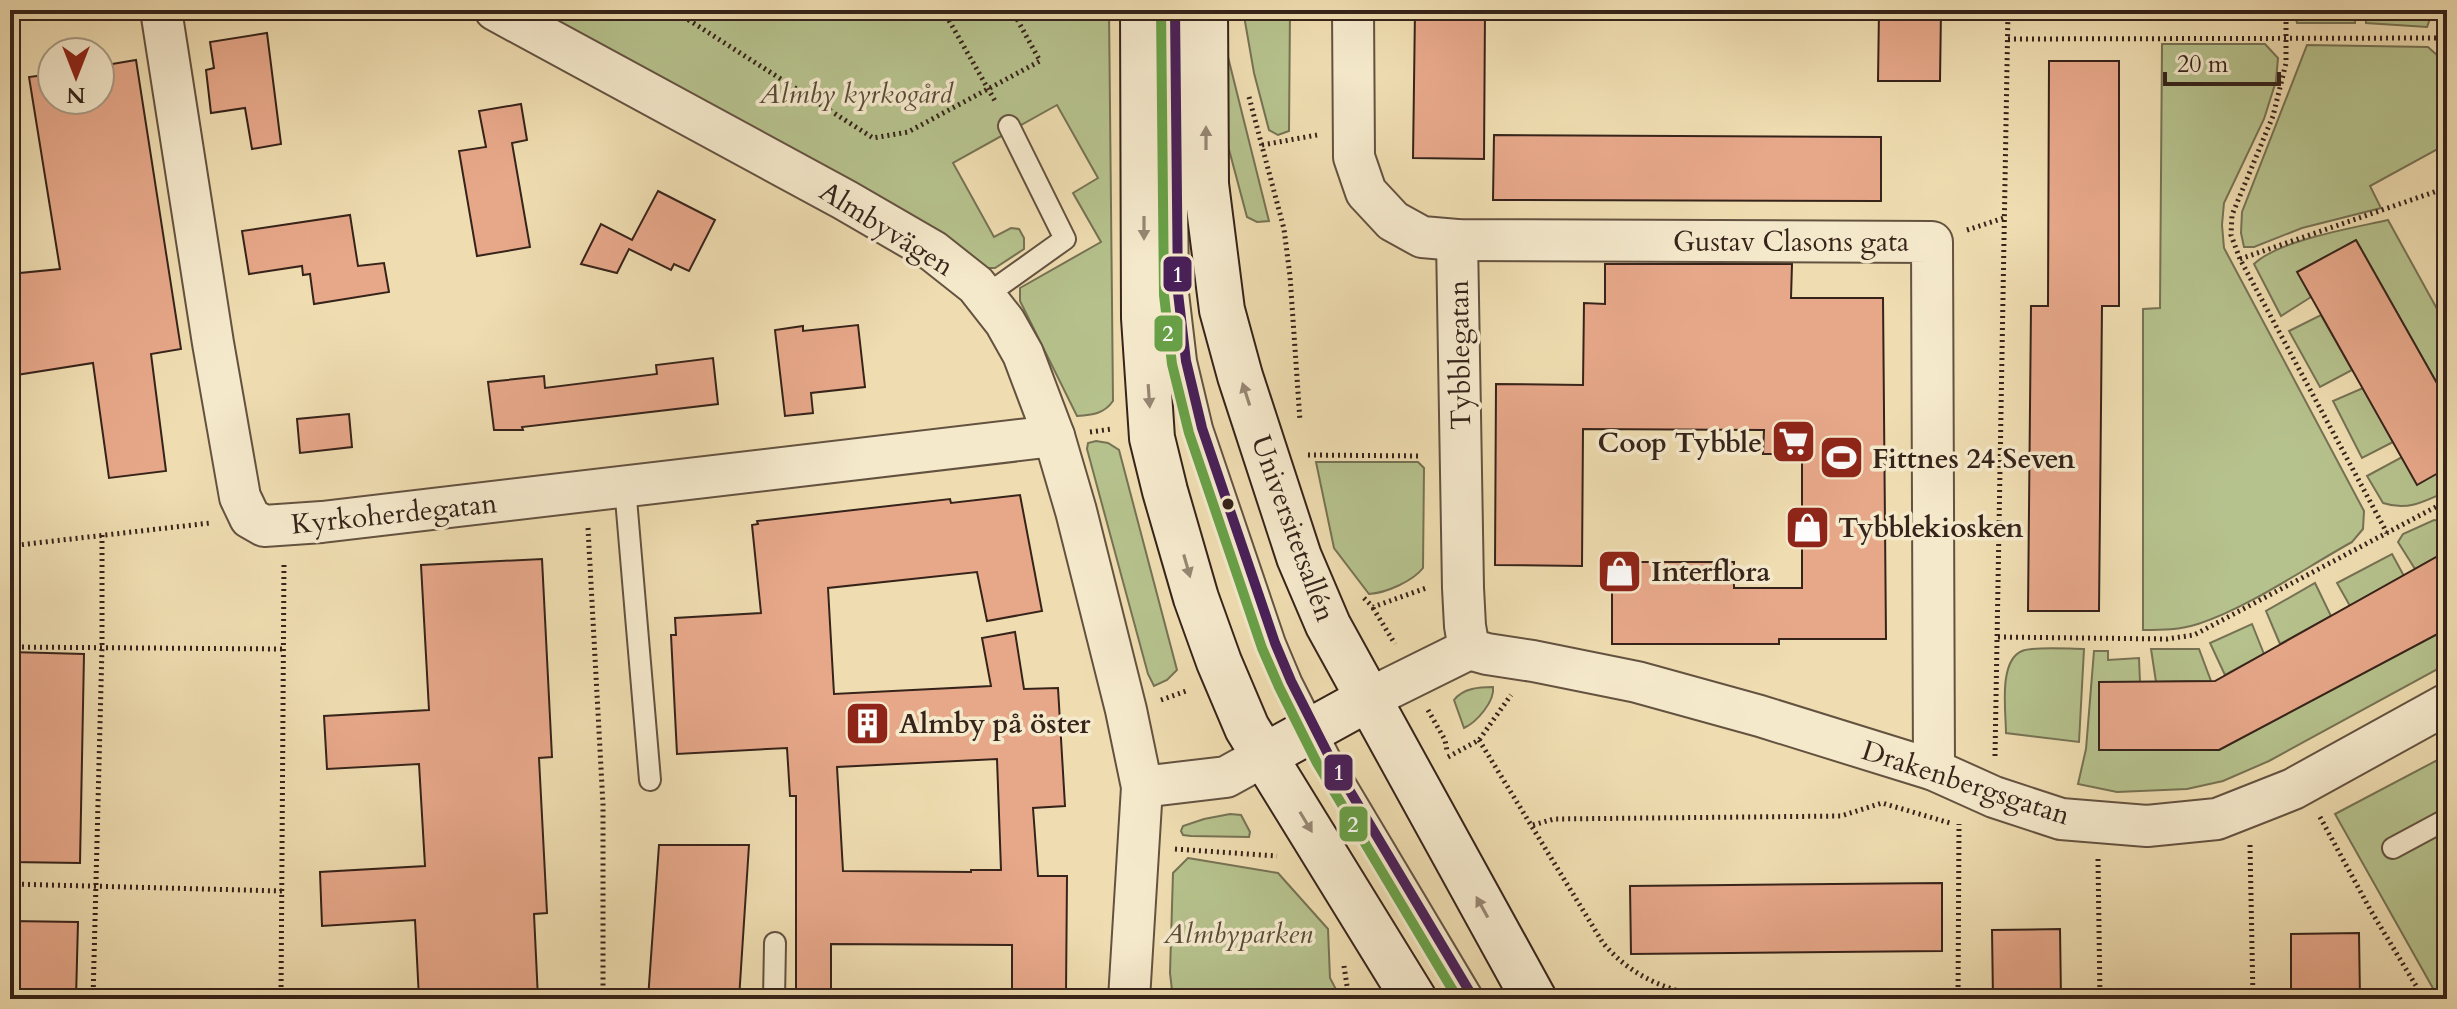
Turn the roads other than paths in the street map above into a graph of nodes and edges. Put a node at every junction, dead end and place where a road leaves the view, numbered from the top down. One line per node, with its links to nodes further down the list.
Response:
1 (161, 10): 11 (street, Kyrkoherdegatan)
2 (495, 10): 9 (street, Almbyvägen)
3 (1143, 10): 16 (main road, one-way to 16)
4 (1175, 10): 15 (lane)
5 (1205, 10): 13 (main road, Universitetsallén, one-way to 5)
6 (1353, 10): 8 (street, Tybblegatan)
7 (1009, 126): 9 (lane)
8 (1457, 240): 12 (street, Tybblegatan); 18 (street, Gustav Clasons gata)
9 (985, 296): 10 (street, Almbyvägen)
10 (1054, 436): 11 (street, Kyrkoherdegatan); 19 (street, Almbyvägen)
11 (625, 487): 17 (lane)
12 (1469, 649): 13 (street); 18 (street, Drakenbergsgatan)
13 (1368, 699): 15 (main road); 27 (main road, Universitetsallén, one-way to 13)
14 (2447, 704): 18 (street, Drakenbergsgatan)
15 (1315, 728): 16 (main road); 26 (lane)
16 (1266, 755): 19 (street); 25 (main road, one-way to 25)
17 (650, 780)
18 (1963, 783)
19 (1142, 787): 24 (street, Almbyvägen)
20 (2447, 819): 21 (lane)
21 (2393, 848)
22 (775, 943): 23 (lane)
23 (774, 999)
24 (1129, 999)
25 (1414, 999)
26 (1474, 999)
27 (1534, 999)

